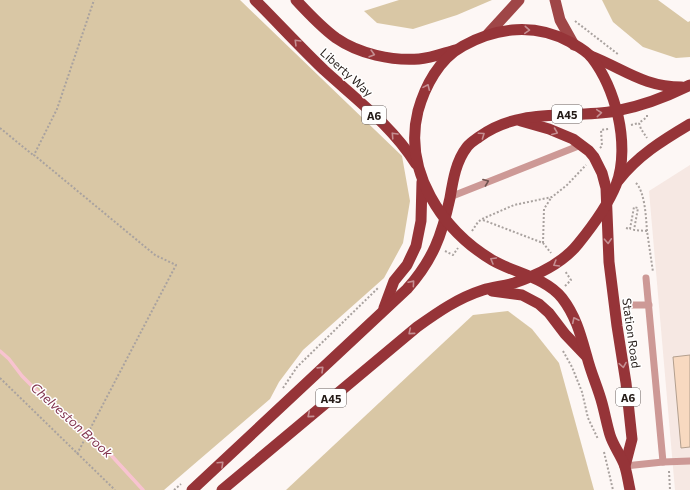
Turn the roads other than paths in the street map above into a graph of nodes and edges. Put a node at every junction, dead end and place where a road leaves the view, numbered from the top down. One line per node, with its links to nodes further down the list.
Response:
1 (255, 0): 14 (highway, Liberty Way / A6, one-way to 1)
2 (296, 0): 7 (highway, Liberty Way, one-way to 7)
3 (519, 0): 5 (main road)
4 (555, 0): 6 (main road)
5 (488, 34): 6 (highway, one-way to 6); 7 (highway)
6 (574, 45): 8 (highway)
7 (456, 50): 14 (highway, one-way to 7)
8 (591, 56): 9 (highway, A45); 10 (highway)
9 (687, 86): 10 (highway, A45)
10 (617, 111): 11 (highway, A45, one-way to 10); 16 (highway)
11 (518, 120): 13 (highway, Station Road, one-way to 13); 17 (highway, one-way to 11)
12 (690, 124): 16 (highway)
13 (581, 145): 17 (lane, one-way to 13); 18 (highway, Station Road)
14 (418, 166): 15 (highway)
15 (422, 179): 19 (highway, Station Road); 25 (highway, A45)
16 (616, 185): 18 (highway)
17 (450, 196): 19 (highway)
18 (607, 202): 20 (highway, one-way to 20); 29 (highway, Station Road / A6, one-way to 29)
19 (445, 219): 20 (highway, Station Road, one-way to 19); 25 (highway, A45, one-way to 19)
20 (528, 277): 22 (highway, A45); 26 (highway, Station Road / A6, one-way to 20)
21 (646, 278): 24 (lane)
22 (484, 290): 26 (highway, A6); 31 (highway, A45, one-way to 31)
23 (632, 304): 24 (lane)
24 (649, 305): 28 (lane)
25 (383, 310): 30 (highway, A45, one-way to 25)
26 (587, 357): 29 (highway, Station Road / A6)
27 (690, 461): 28 (lane)
28 (663, 462): 29 (lane)
29 (625, 466): 32 (highway, Station Road / A6)
30 (192, 490)
31 (222, 490)
32 (630, 490)

